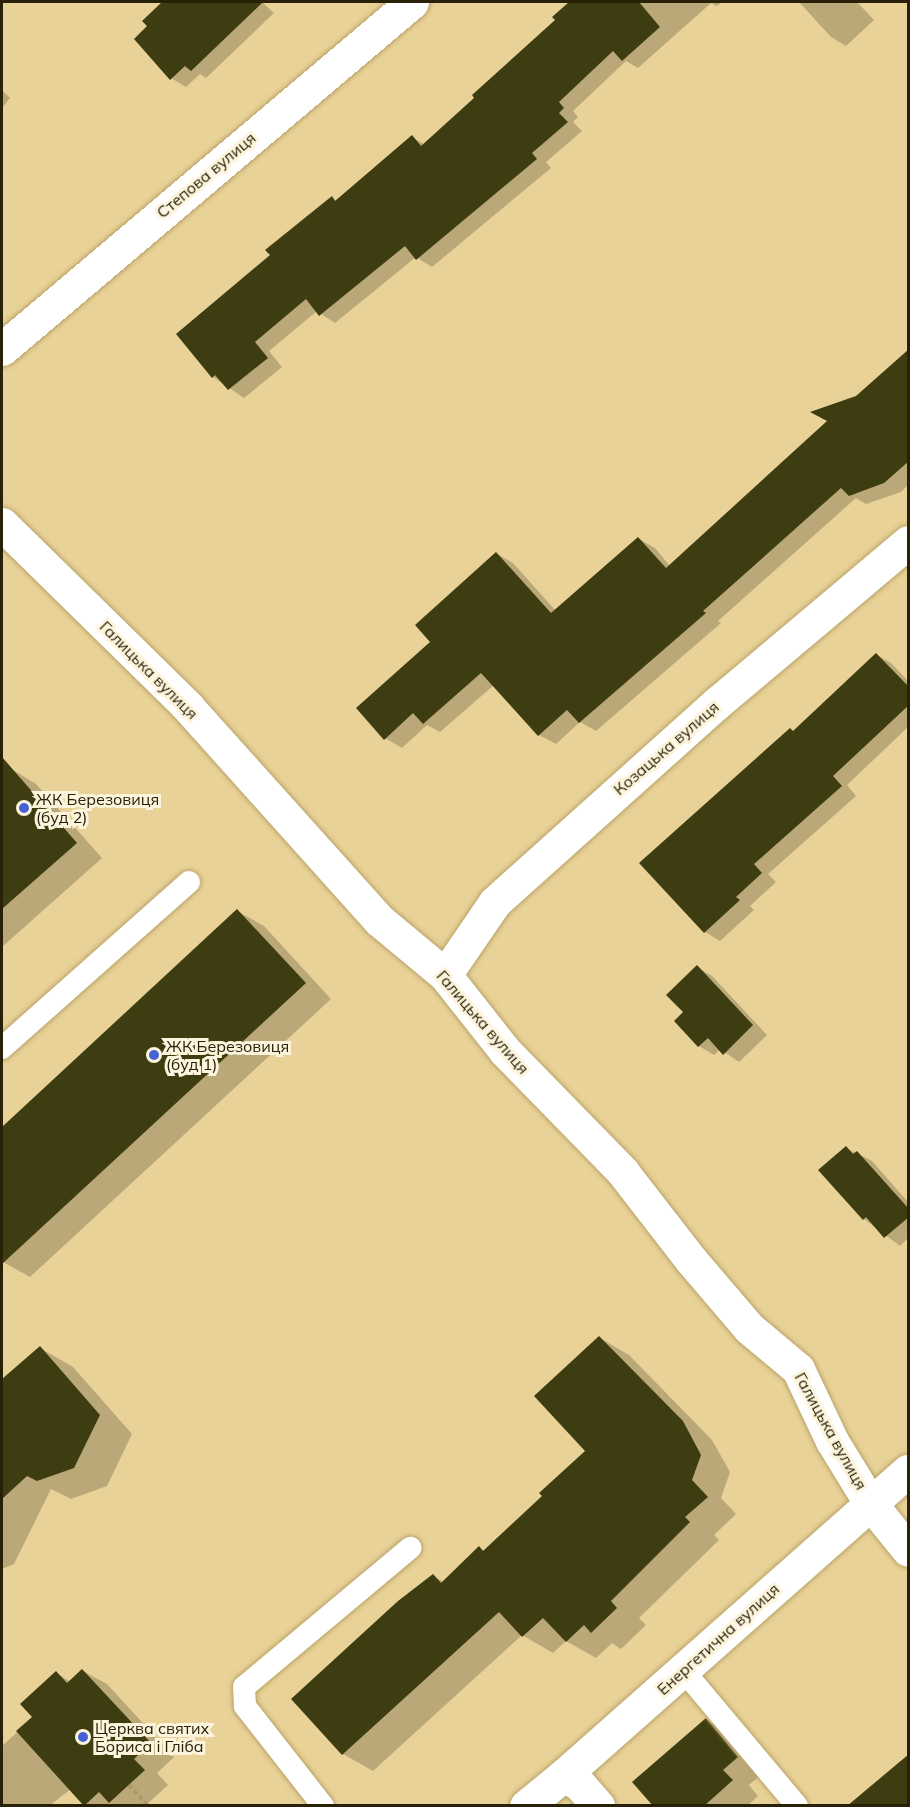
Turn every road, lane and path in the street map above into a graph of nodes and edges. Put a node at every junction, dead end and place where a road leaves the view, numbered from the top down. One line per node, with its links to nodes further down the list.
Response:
1 (412, 2): 2 (street, Степова вулиця)
2 (2, 349)
3 (2, 524): 6 (street, Галицька вулиця)
4 (909, 542): 6 (street, Козацька вулиця)
5 (189, 882): 7 (lane)
6 (445, 975): 9 (street, Галицька вулиця)
7 (2, 1048)
8 (909, 1471): 9 (street, Енергетична вулиця)
9 (870, 1503): 11 (street, Галицька вулиця); 12 (street, Енергетична вулиця)
10 (411, 1548): 16 (lane)
11 (909, 1550)
12 (683, 1670): 13 (street, Енергетична вулиця); 19 (lane)
13 (564, 1775): 17 (street, Енергетична вулиця); 18 (street)
14 (129, 1785): 15 (path)
15 (148, 1806)
16 (322, 1806)
17 (526, 1806)
18 (598, 1806)
19 (797, 1806)

